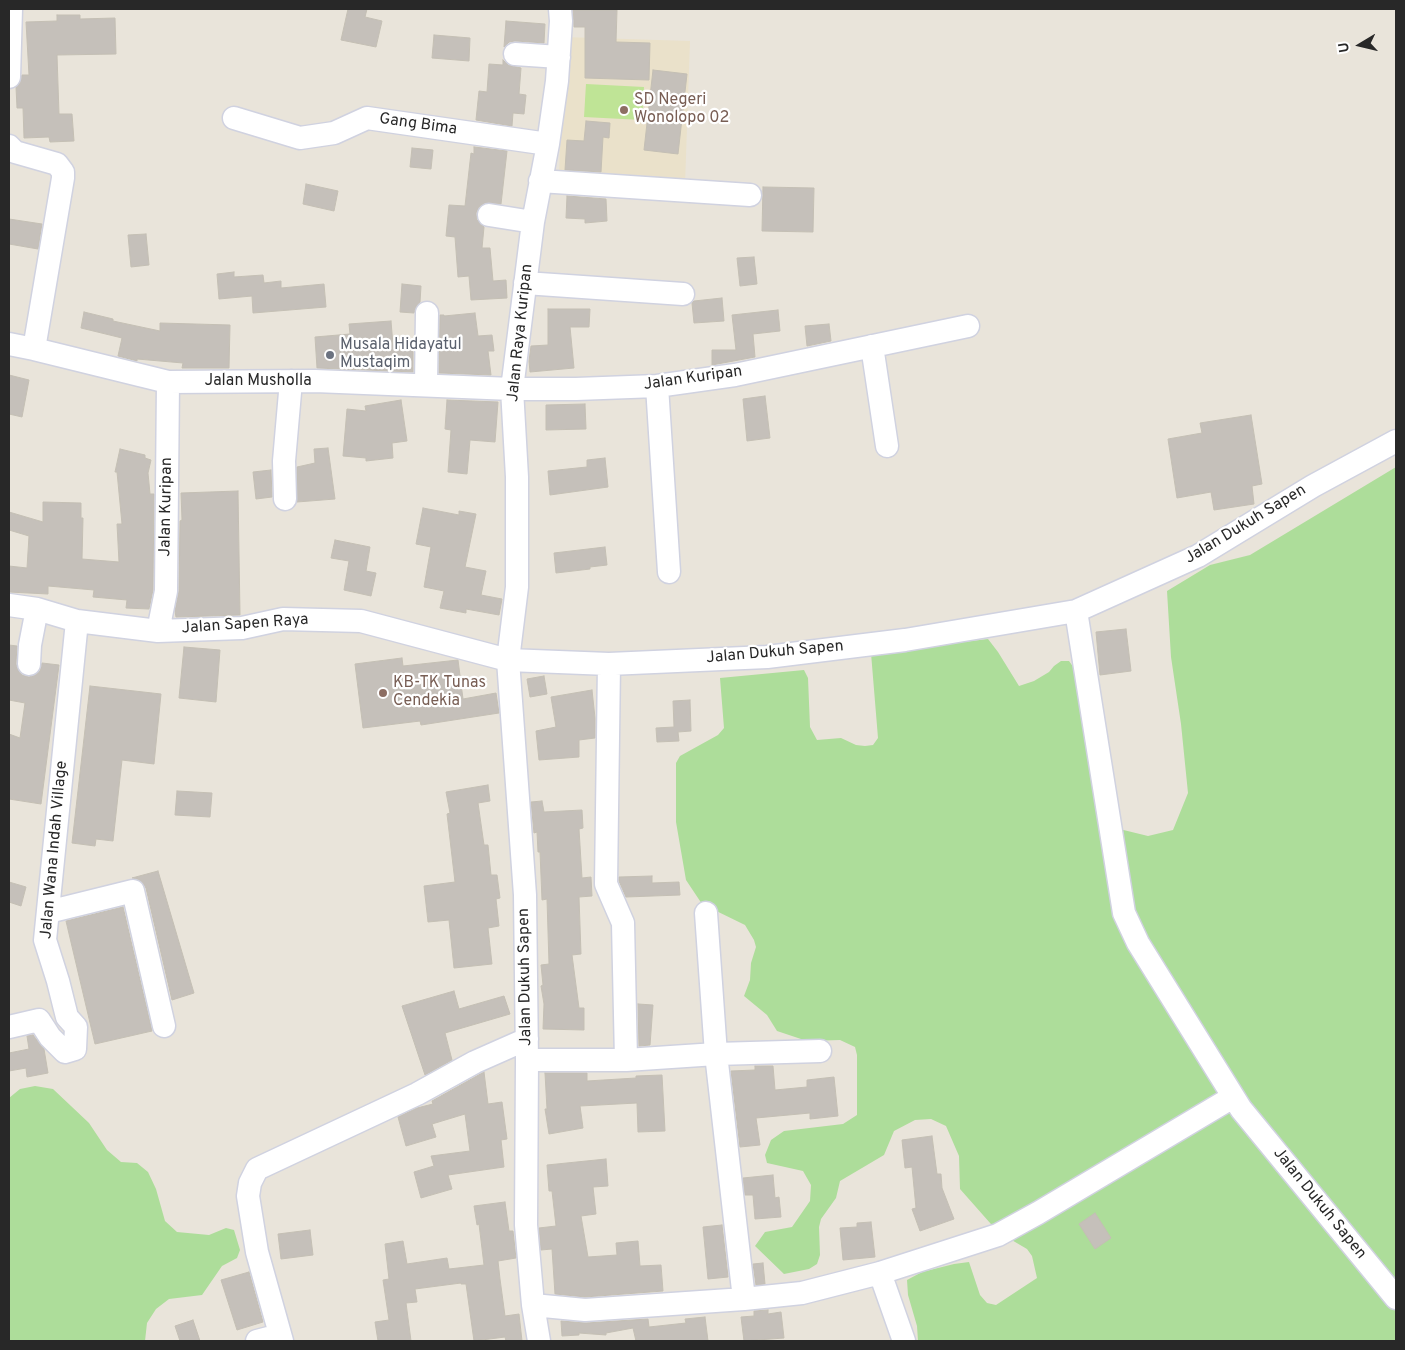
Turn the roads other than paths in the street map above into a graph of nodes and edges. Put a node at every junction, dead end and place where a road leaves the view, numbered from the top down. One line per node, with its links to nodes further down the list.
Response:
1 (11, 9): 5 (street)
2 (560, 9): 4 (street, Jalan Raya Kuripan)
3 (515, 54): 4 (street)
4 (558, 57): 7 (street, Jalan Raya Kuripan)
5 (9, 77)
6 (234, 118): 7 (street, Gang Bima)
7 (548, 144): 9 (street, Jalan Raya Kuripan)
8 (9, 146): 19 (street)
9 (540, 181): 10 (street); 12 (street, Jalan Raya Kuripan)
10 (750, 195)
11 (489, 215): 12 (street)
12 (533, 222): 13 (street, Jalan Raya Kuripan)
13 (525, 283): 14 (street); 24 (street, Jalan Raya Kuripan)
14 (683, 294)
15 (426, 313): 22 (street)
16 (968, 326): 18 (street, Jalan Kuripan)
17 (9, 344): 19 (street, Jalan Musholla)
18 (872, 346): 23 (street, Jalan Kuripan); 26 (street)
19 (34, 349): 20 (street, Jalan Musholla)
20 (168, 382): 21 (street, Jalan Musholla); 33 (street, Jalan Kuripan)
21 (291, 382): 22 (street, Jalan Musholla); 27 (street)
22 (426, 384): 24 (street, Jalan Musholla)
23 (657, 386): 24 (street, Jalan Kuripan); 28 (street)
24 (512, 389): 34 (street, Jalan Raya Kuripan)
25 (1396, 441): 31 (street, Jalan Dukuh Sapen)
26 (887, 446)
27 (285, 499)
28 (669, 572)
29 (9, 605): 30 (street, Jalan Sapen Raya)
30 (37, 609): 32 (street, Jalan Sapen Raya); 35 (street)
31 (1076, 611): 36 (street, Jalan Dukuh Sapen); 45 (street, Jalan Dukuh Sapen)
32 (77, 621): 33 (street, Jalan Sapen Raya); 37 (street, Jalan Wana Indah Village)
33 (158, 631): 34 (street, Jalan Sapen Raya)
34 (508, 660): 36 (street, Jalan Dukuh Sapen); 41 (street, Jalan Dukuh Sapen)
35 (29, 664)
36 (609, 664): 44 (street)
37 (48, 912): 39 (street, Jalan Wana Indah Village); 40 (street)
38 (706, 913): 43 (street)
39 (9, 1026)
40 (164, 1026)
41 (527, 1049): 44 (street, Jalan Dukuh Sapen); 49 (street, Jalan Dukuh Sapen); 50 (street)
42 (820, 1051): 43 (street, Jalan Dukuh Sapen)
43 (716, 1054): 44 (street, Jalan Dukuh Sapen); 48 (street)
44 (626, 1060)
45 (1237, 1103): 46 (street); 47 (street, Jalan Dukuh Sapen)
46 (880, 1274): 48 (street); 53 (street)
47 (1396, 1298)
48 (744, 1299): 49 (street)
49 (533, 1305): 52 (street, Jalan Dukuh Sapen)
50 (281, 1338): 51 (street)
51 (257, 1341)
52 (539, 1341)
53 (904, 1341)

